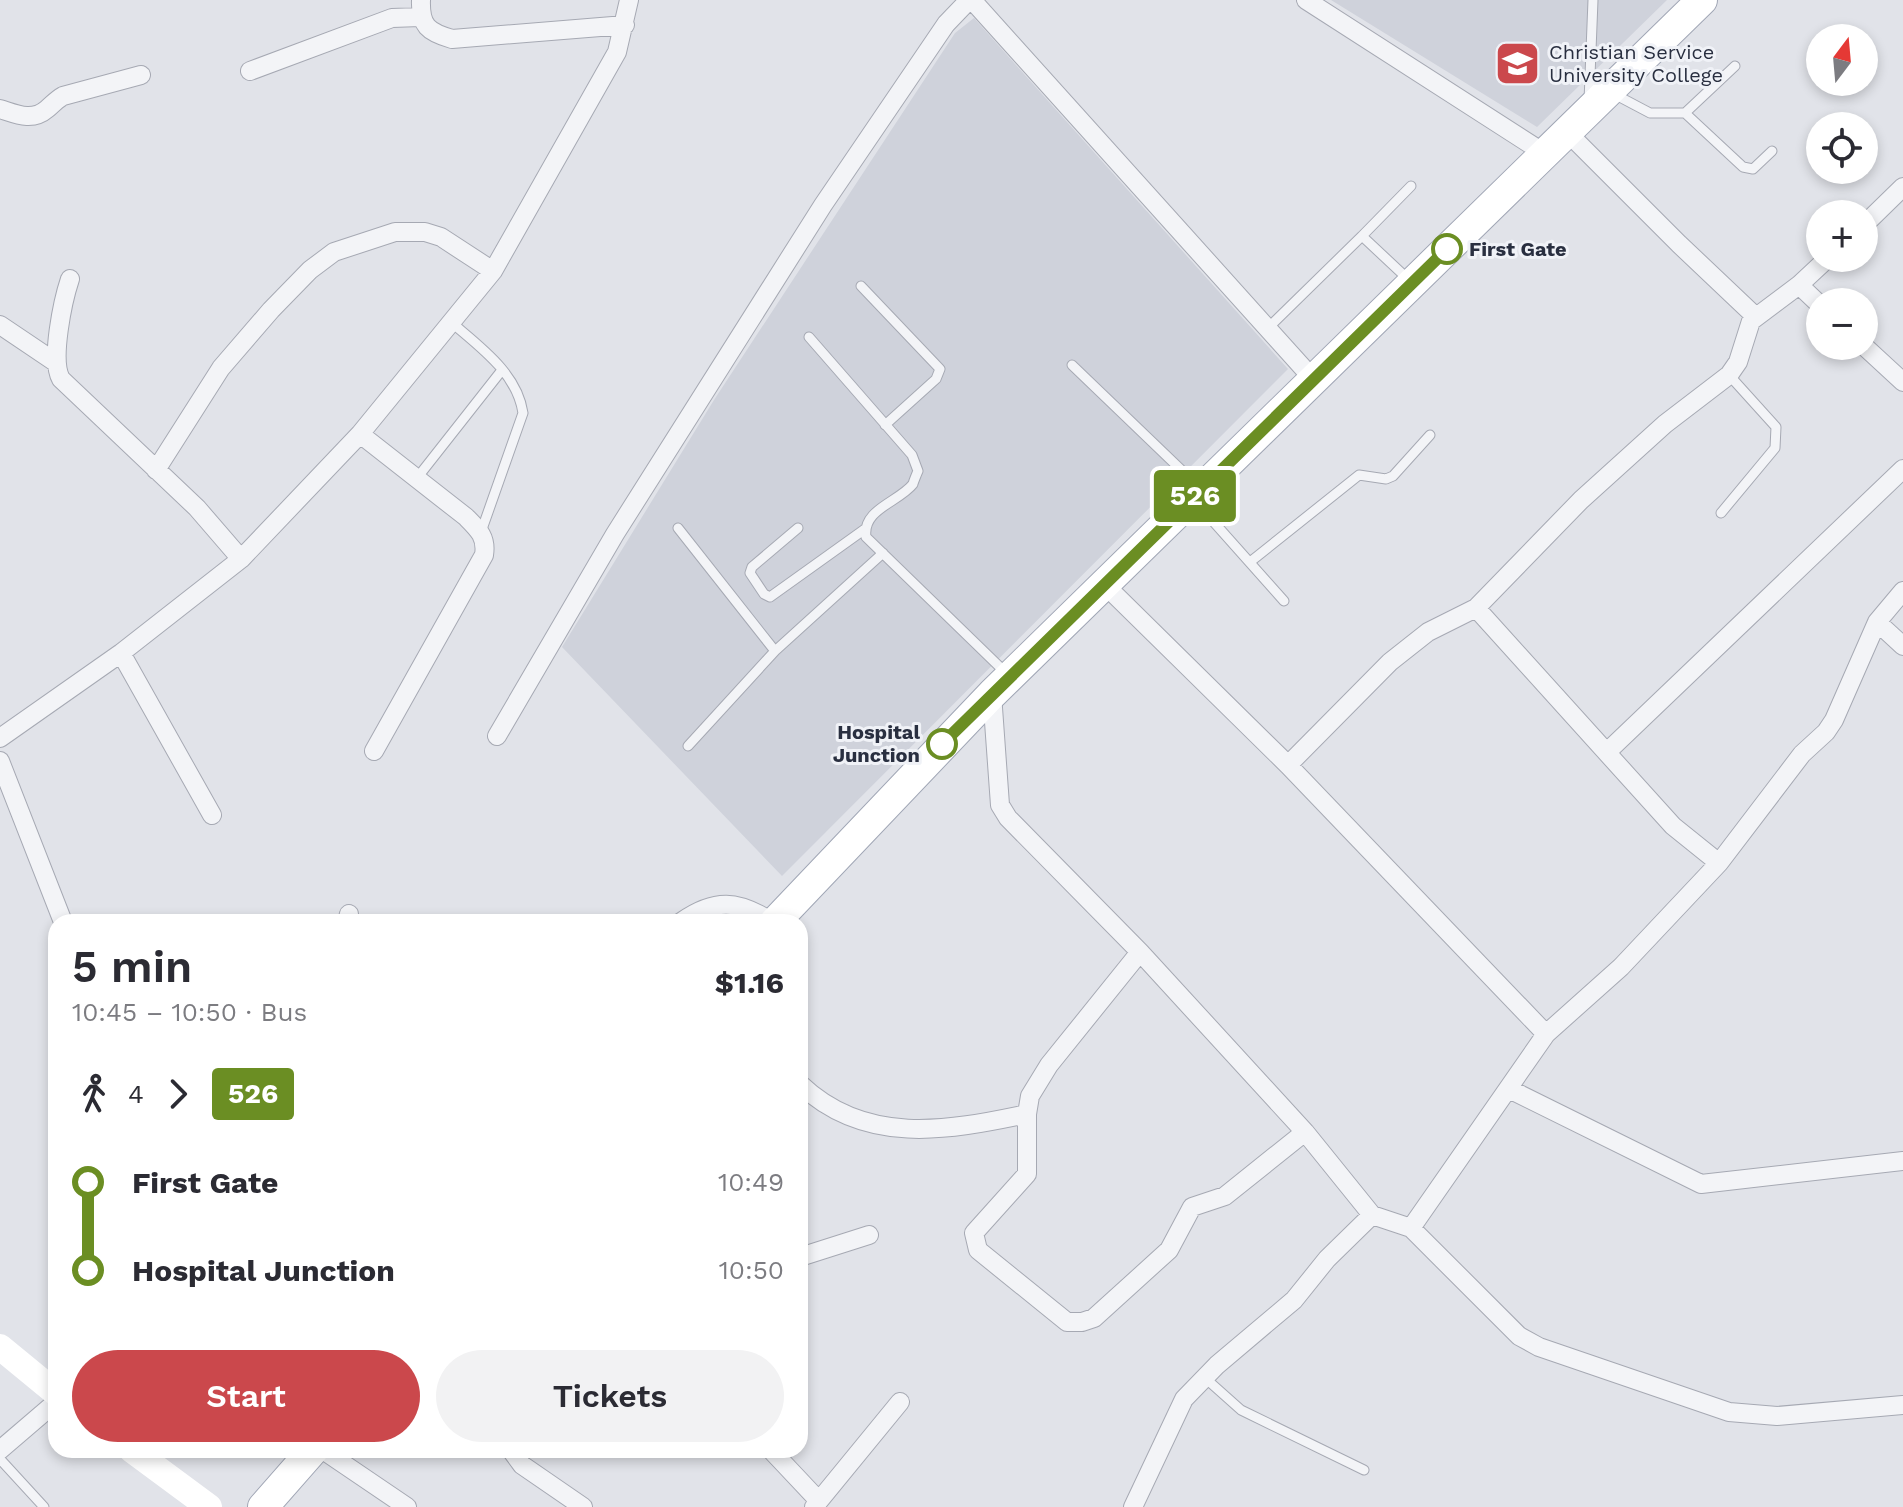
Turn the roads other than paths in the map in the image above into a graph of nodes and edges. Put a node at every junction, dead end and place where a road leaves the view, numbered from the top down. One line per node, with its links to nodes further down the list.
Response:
1 (629, 0): 7 (street)
2 (971, 0): 31 (street); 64 (street)
3 (1306, 0): 16 (street)
4 (1593, 0): 11 (lane)
5 (1702, 0): 11 (main road)
6 (420, 8): 7 (street); 9 (street)
7 (625, 25): 21 (street)
8 (1735, 66): 13 (lane)
9 (250, 71)
10 (141, 75): 12 (street)
11 (1598, 99): 13 (lane); 14 (main road)
12 (0, 109)
13 (1685, 113): 15 (lane)
14 (1567, 132): 16 (main road); 28 (street)
15 (1772, 151)
16 (1544, 153): 24 (main road)
17 (1411, 186): 20 (lane)
18 (1903, 187): 19 (street)
19 (1878, 211)
20 (1362, 236): 24 (lane); 31 (lane)
21 (493, 271): 29 (street); 44 (street)
22 (1813, 272): 25 (street)
23 (70, 279): 34 (street)
24 (1412, 283): 38 (main road)
25 (1799, 285): 27 (street); 28 (street)
26 (861, 286): 40 (lane)
27 (1806, 292)
28 (1756, 317): 37 (street)
29 (451, 322): 36 (lane); 41 (street)
30 (0, 325): 34 (street)
31 (1268, 328): 38 (street)
32 (809, 337): 40 (lane)
33 (1878, 359): 39 (street)
34 (55, 362): 44 (street)
35 (1072, 365): 46 (lane)
36 (502, 370): 45 (lane); 51 (lane)
37 (1729, 375): 47 (lane); 58 (street)
38 (1314, 380): 46 (main road)
39 (1903, 382)
40 (885, 425): 50 (lane)
41 (360, 434): 45 (street); 53 (street)
42 (1430, 435): 54 (lane)
43 (1903, 469): 68 (street)
44 (156, 470): 53 (street)
45 (417, 478): 51 (street)
46 (1197, 494): 54 (lane); 55 (main road)
47 (1721, 513)
48 (678, 528): 61 (lane)
49 (798, 528): 50 (lane)
50 (865, 529): 52 (lane)
51 (481, 532): 67 (street)
52 (883, 553): 61 (lane); 63 (lane)
53 (241, 559): 62 (street)
54 (1250, 562): 57 (lane)
55 (1104, 584): 63 (main road); 70 (street)
56 (1903, 591): 59 (street)
57 (1284, 601)
58 (1476, 608): 68 (street); 70 (street)
59 (1877, 622): 60 (street); 72 (street)
60 (1903, 646)
61 (775, 651): 66 (lane)
62 (121, 653): 65 (street); 71 (street)
63 (1000, 685): 76 (main road); 77 (street)
64 (497, 736)
65 (0, 738)
66 (688, 746)
67 (374, 751)
68 (1607, 752): 72 (street)
69 (0, 761): 73 (street)
70 (1288, 765): 78 (street)
71 (212, 815)
72 (1719, 863): 78 (street)
73 (60, 914)
74 (692, 914): 75 (street)
75 (760, 914)
76 (782, 914)
77 (1140, 952): 81 (street); 82 (street)
78 (1546, 1034): 79 (street)
79 (1509, 1089): 83 (street); 85 (street)
80 (808, 1090): 81 (street)
81 (1027, 1114): 82 (street)
82 (1305, 1132): 84 (street)
83 (1903, 1161)
84 (1372, 1215): 85 (street); 89 (street)
85 (1411, 1228): 92 (street)
86 (869, 1235): 87 (street)
87 (808, 1254)
88 (0, 1347): 90 (main road)
89 (1204, 1377): 101 (lane); 108 (street)
90 (48, 1386)
91 (900, 1402): 102 (street)
92 (1903, 1405)
93 (48, 1409): 94 (street)
94 (0, 1450)
95 (143, 1458): 104 (main road)
96 (306, 1458): 105 (main road)
97 (335, 1458): 106 (street)
98 (516, 1458): 107 (street)
99 (778, 1458): 102 (street)
100 (0, 1459): 103 (lane)
101 (1364, 1470)
102 (817, 1504)
103 (44, 1507)
104 (209, 1507)
105 (263, 1507)
106 (407, 1507)
107 (583, 1507)
108 (1133, 1507)

